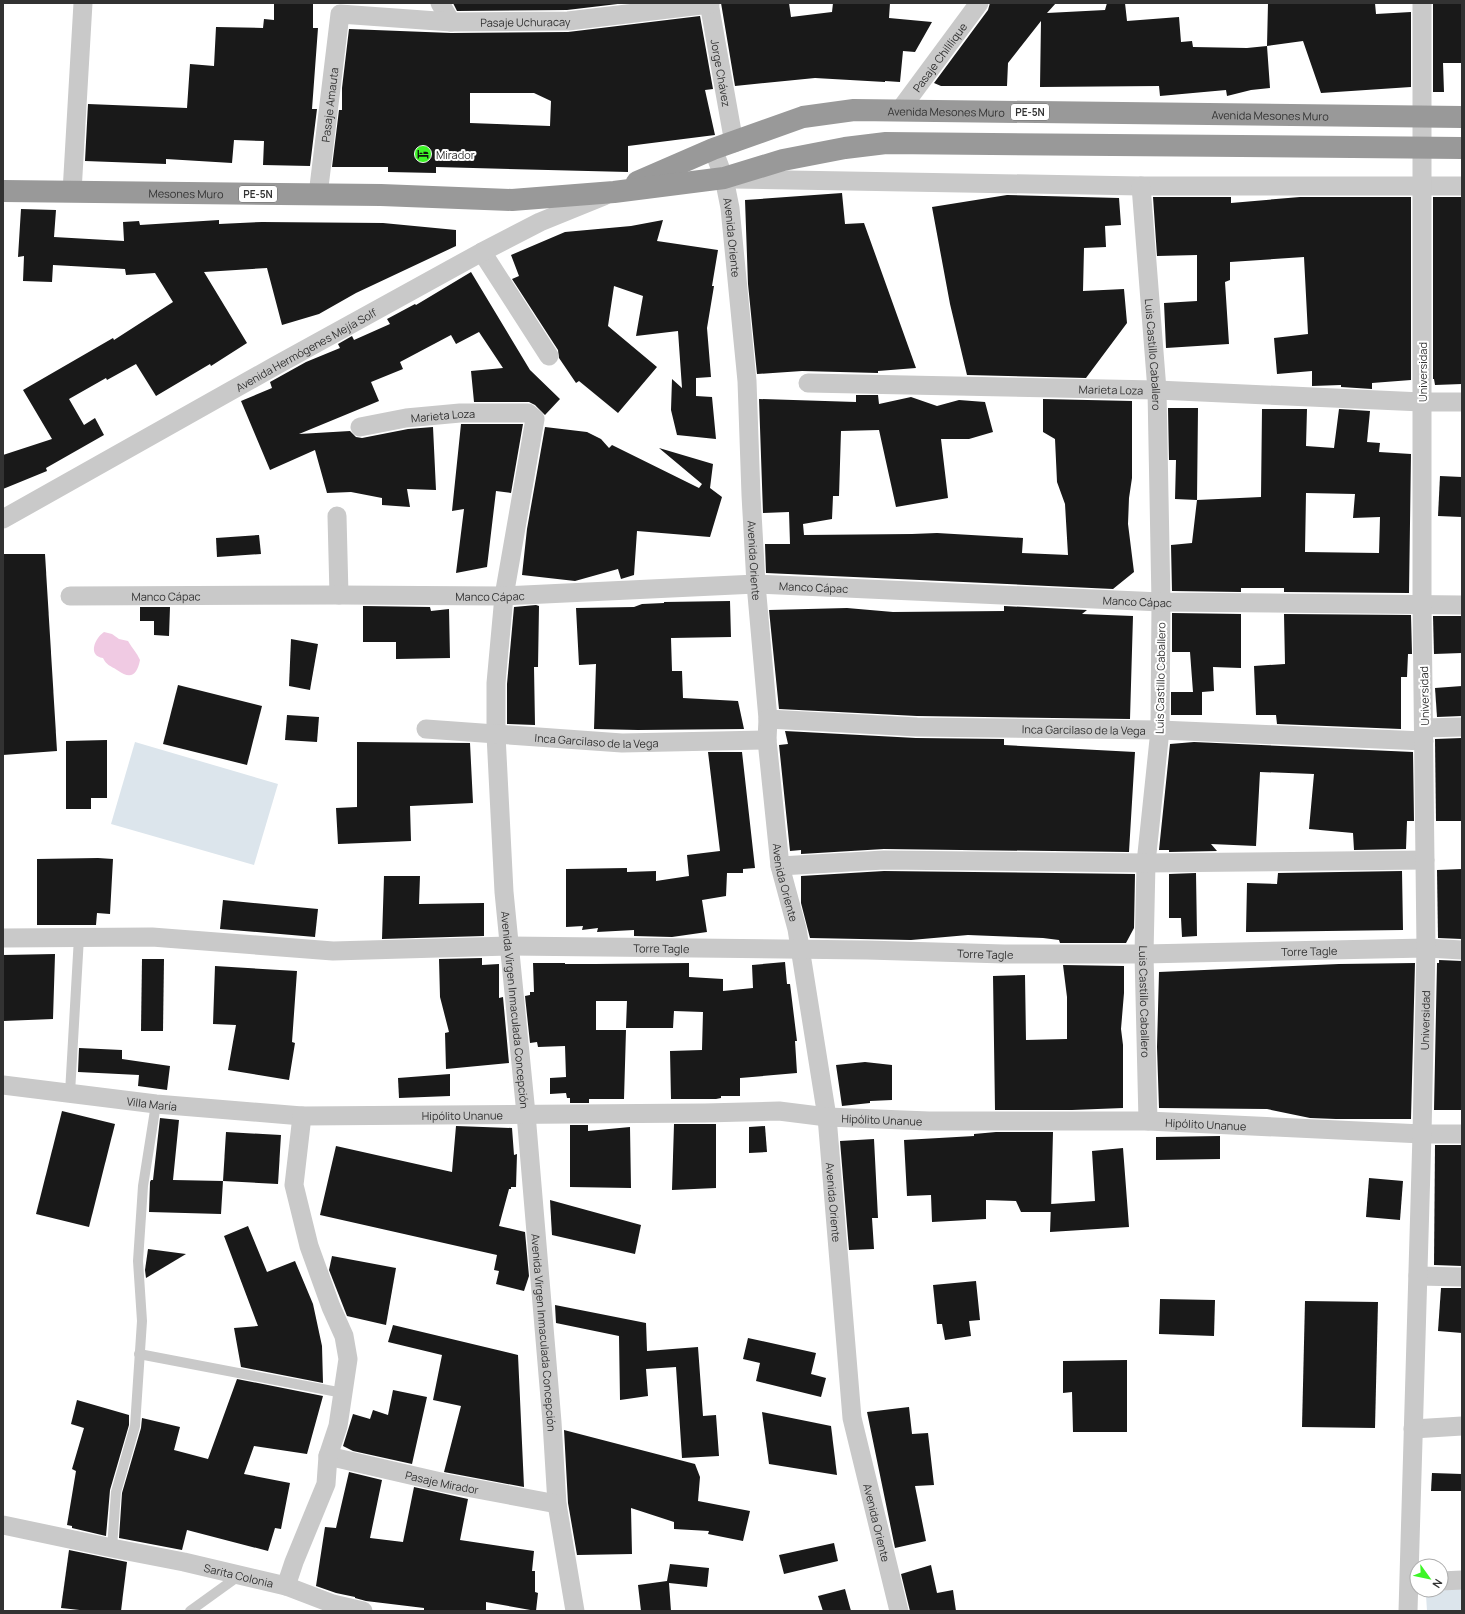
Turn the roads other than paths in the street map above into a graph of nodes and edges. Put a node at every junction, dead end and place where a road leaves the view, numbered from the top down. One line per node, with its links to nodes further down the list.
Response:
1 (83, 3): 20 (street)
2 (440, 3): 7 (street)
3 (709, 3): 7 (street, Pasaje Uchuracay); 11 (street, Jorge Chávez)
4 (979, 3): 8 (street, Pasaje Chililique)
5 (1422, 3): 9 (street, Universidad)
6 (340, 14): 7 (street, Pasaje Uchuracay); 22 (street, Pasaje Amauta)
7 (451, 22)
8 (900, 110): 9 (highway, Avenida Mesones Muro / PE-5N); 11 (highway, Avenida Mesones Muro / PE-5N)
9 (1422, 116): 10 (highway, Avenida Mesones Muro / PE-5N); 12 (street, Universidad)
10 (1462, 117)
11 (734, 142): 14 (highway, Avenida Mesones Muro / PE-5N)
12 (1422, 148): 13 (highway, PE-5N); 15 (highway, PE-5N); 17 (street, Universidad)
13 (1462, 148)
14 (713, 149): 15 (street, Avenida Oriente); 21 (highway, Avenida Mesones Muro / PE-5N)
15 (724, 178): 16 (street); 21 (highway, PE-5N); 33 (street, Avenida Oriente)
16 (1141, 186): 17 (street); 26 (street, Luis Castillo Caballero)
17 (1423, 186): 18 (street); 27 (street, Universidad)
18 (1462, 186)
19 (3, 191): 20 (highway, Mesones Muro / PE-5N)
20 (72, 192): 22 (highway, Mesones Muro / PE-5N)
21 (614, 192): 22 (highway, Mesones Muro / PE-5N); 23 (street, Avenida Hermógenes Mejía Solf)
22 (318, 195)
23 (482, 252): 24 (street); 32 (street, Avenida Hermógenes Mejía Solf)
24 (549, 356)
25 (808, 383): 26 (street, Marieta Loza)
26 (1157, 390): 27 (street, Marieta Loza); 37 (street, Luis Castillo Caballero)
27 (1422, 402): 28 (street, Marieta Loza); 38 (street, Universidad)
28 (1462, 402)
29 (528, 413): 30 (street, Marieta Loza); 36 (street, Avenida Virgen Inmaculada Concepción)
30 (360, 427)
31 (337, 516): 34 (street)
32 (3, 519)
33 (756, 584): 36 (street, Manco Cápac); 37 (street, Manco Cápac); 40 (street, Avenida Oriente)
34 (339, 595): 35 (street, Manco Cápac); 36 (street, Manco Cápac)
35 (70, 596)
36 (504, 596): 44 (street, Avenida Virgen Inmaculada Concepción)
37 (1161, 602): 38 (street, Manco Cápac); 43 (street, Luis Castillo Caballero)
38 (1422, 605): 39 (street, Manco Cápac); 45 (street, Universidad)
39 (1462, 605)
40 (768, 719): 43 (street, Inca Garcilaso de la Vega); 46 (street, Avenida Oriente)
41 (1462, 727): 45 (street, Inca Garcilaso de la Vega)
42 (426, 729): 44 (street, Inca Garcilaso de la Vega)
43 (1160, 730): 45 (street, Inca Garcilaso de la Vega); 48 (street, Luis Castillo Caballero)
44 (496, 735): 46 (street, Inca Garcilaso de la Vega); 52 (street, Avenida Virgen Inmaculada Concepción)
45 (1424, 735): 47 (street, Universidad)
46 (767, 740): 49 (street, Avenida Oriente)
47 (1425, 860): 48 (street); 53 (street, Universidad)
48 (1146, 863): 49 (street); 56 (street, Luis Castillo Caballero)
49 (780, 866): 54 (street, Avenida Oriente)
50 (3, 938): 51 (street, Torre Tagle)
51 (79, 938): 52 (street, Torre Tagle); 58 (lane)
52 (509, 946): 54 (street, Torre Tagle); 60 (street, Avenida Virgen Inmaculada Concepción)
53 (1426, 948): 55 (street, Torre Tagle); 56 (street, Torre Tagle); 64 (street, Universidad)
54 (800, 950): 56 (street, Torre Tagle); 62 (street, Avenida Oriente)
55 (1462, 950)
56 (1144, 954): 63 (street, Luis Castillo Caballero)
57 (3, 1085): 58 (street, Villa María)
58 (70, 1093): 59 (street, Villa María)
59 (156, 1104): 61 (street, Villa María); 68 (lane)
60 (526, 1114): 61 (street, Hipólito Unanue); 62 (street, Hipólito Unanue); 73 (street, Avenida Virgen Inmaculada Concepción)
61 (302, 1116): 69 (street)
62 (827, 1117): 63 (street, Hipólito Unanue); 85 (street, Avenida Oriente)
63 (1148, 1121): 64 (street, Hipólito Unanue)
64 (1422, 1134): 65 (street, Hipólito Unanue); 66 (street, Universidad)
65 (1462, 1134)
66 (1418, 1276): 67 (street); 71 (street, Universidad)
67 (1462, 1277)
68 (139, 1354): 69 (lane); 75 (lane)
69 (343, 1393): 72 (street)
70 (1462, 1426): 71 (street)
71 (1413, 1429): 76 (street, Universidad)
72 (328, 1456): 73 (street, Pasaje Mirador); 80 (street)
73 (557, 1504): 84 (street, Avenida Virgen Inmaculada Concepción)
74 (3, 1524): 75 (street, Sarita Colonia)
75 (112, 1548): 77 (street, Sarita Colonia)
76 (1412, 1558)
77 (240, 1575): 80 (street, Sarita Colonia); 82 (lane)
78 (1462, 1580): 79 (street)
79 (1449, 1581)
80 (286, 1586): 83 (street, Sarita Colonia)
81 (1410, 1598): 86 (street, Universidad)
82 (190, 1611)
83 (363, 1611)
84 (575, 1611)
85 (899, 1611)
86 (1408, 1611)

